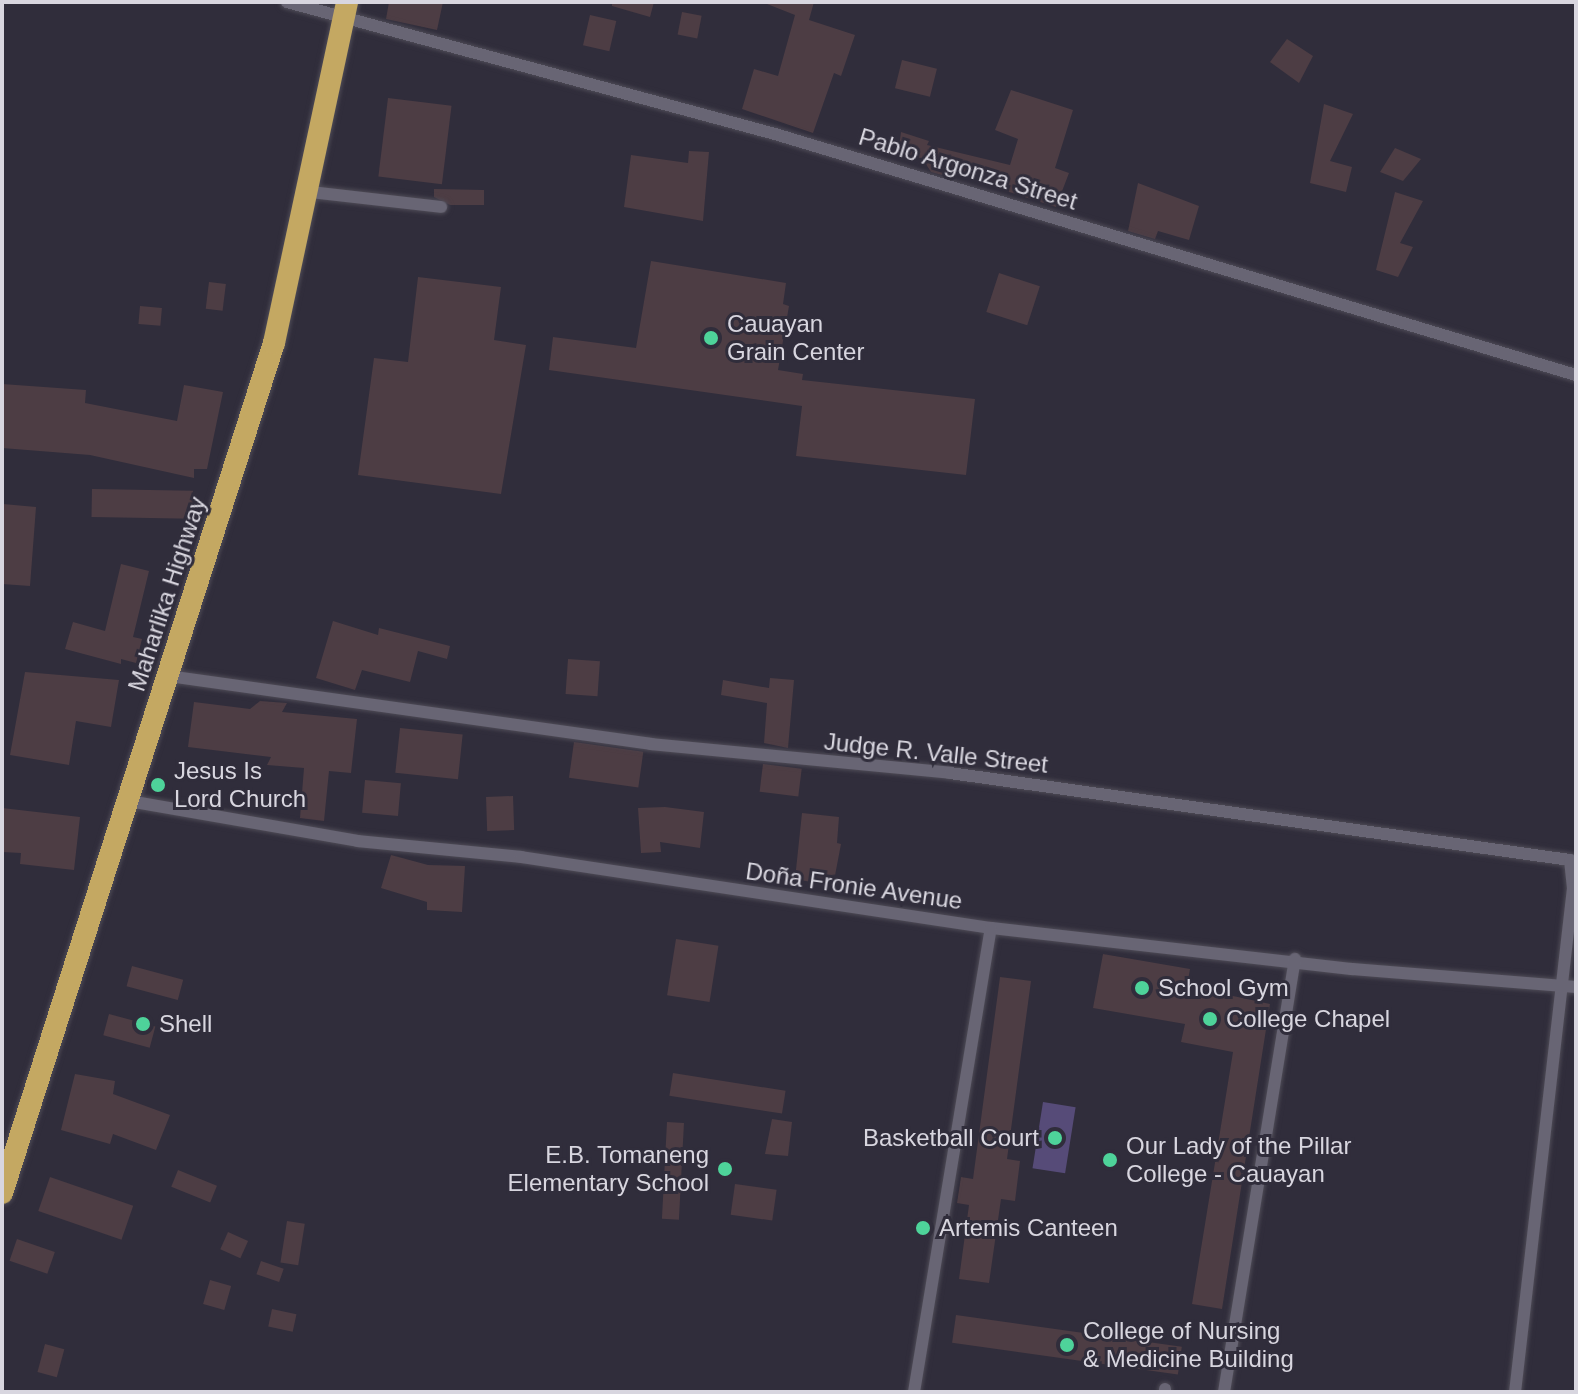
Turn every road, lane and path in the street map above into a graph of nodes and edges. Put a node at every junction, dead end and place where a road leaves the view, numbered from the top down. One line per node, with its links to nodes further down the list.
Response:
1 (287, 2): 2 (street, Pablo Argonza Street)
2 (346, 8): 3 (highway, Maharlika Highway); 5 (street, Pablo Argonza Street)
3 (310, 192): 4 (street); 6 (highway, Maharlika Highway)
4 (441, 207)
5 (1576, 375)
6 (168, 676): 7 (highway, Maharlika Highway); 10 (street, Judge R. Valle Street)
7 (129, 801): 8 (street, Doña Fronie Avenue); 12 (highway, Maharlika Highway)
8 (991, 928): 9 (street, Doña Fronie Avenue); 13 (street)
9 (1295, 959): 10 (street, Doña Fronie Avenue); 14 (street)
10 (1560, 987): 11 (street, Doña Fronie Avenue); 15 (street, Judge R. Valle Street)
11 (1576, 987)
12 (2, 1193)
13 (914, 1392)
14 (1224, 1392)
15 (1515, 1392)

